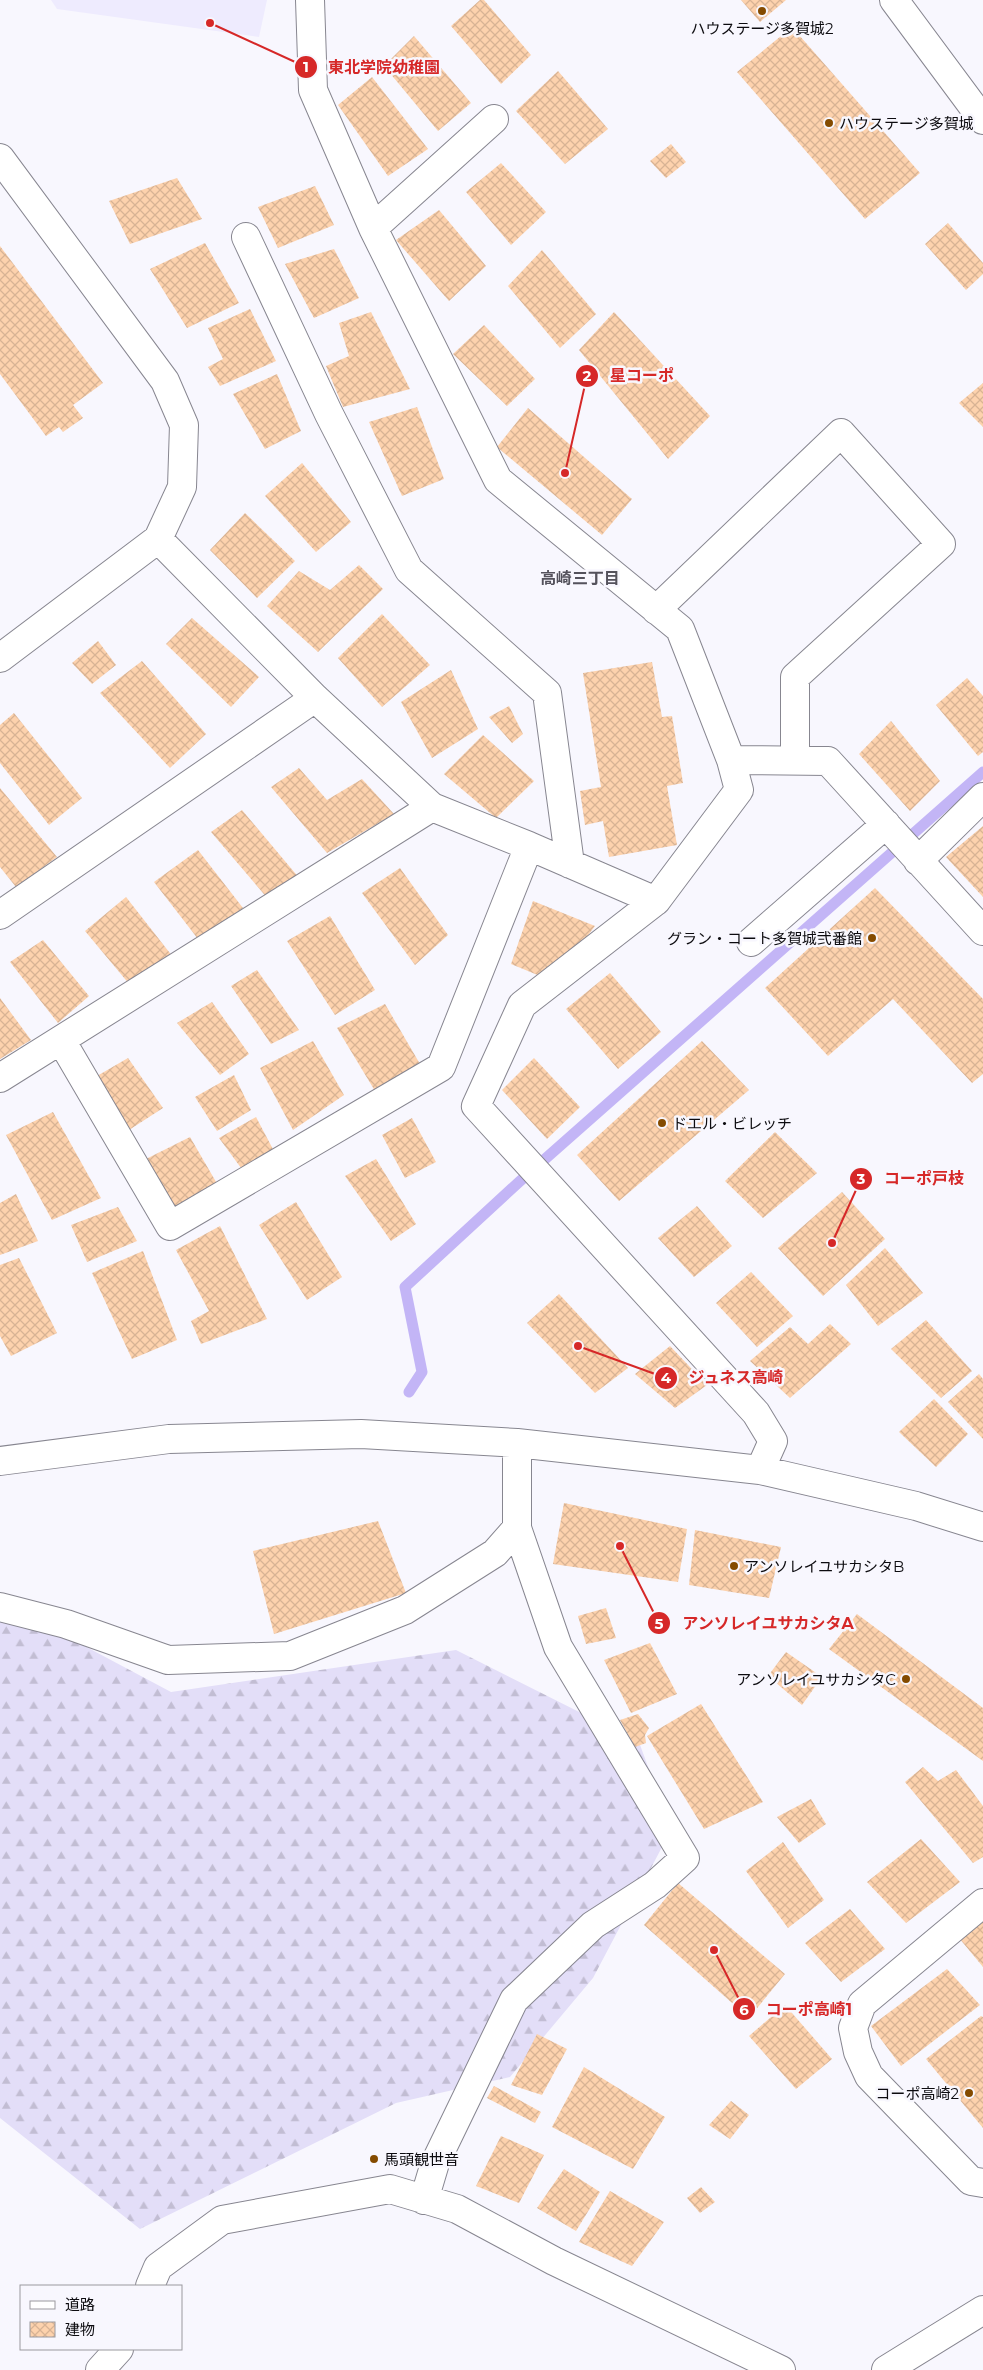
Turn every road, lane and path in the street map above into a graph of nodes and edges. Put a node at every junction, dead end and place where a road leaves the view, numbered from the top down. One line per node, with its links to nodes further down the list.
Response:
1 (310, 0): 6 (street)
2 (894, 0): 4 (street)
3 (494, 119): 6 (street)
4 (983, 120)
5 (0, 158): 8 (street)
6 (373, 228): 9 (street)
7 (246, 237): 18 (street)
8 (158, 539): 10 (street); 11 (street)
9 (656, 610): 12 (street); 13 (street)
10 (0, 658)
11 (315, 698): 15 (street); 20 (street)
12 (731, 760): 13 (street); 19 (street)
13 (795, 760): 16 (street)
14 (983, 797): 16 (street)
15 (432, 807): 17 (street); 23 (street)
16 (903, 843): 21 (street); 22 (street)
17 (529, 846): 18 (street); 23 (street)
18 (570, 864): 19 (street)
19 (656, 901): 27 (street)
20 (0, 915)
21 (983, 931)
22 (750, 942)
23 (61, 1040): 24 (street)
24 (0, 1078)
25 (517, 1443): 26 (street); 27 (street); 29 (street)
26 (0, 1461)
27 (760, 1470): 28 (street)
28 (983, 1527)
29 (517, 1528): 30 (street); 33 (street)
30 (0, 1607)
31 (983, 1903): 32 (street)
32 (983, 2183)
33 (424, 2200): 34 (street); 38 (street)
34 (150, 2285)
35 (983, 2310): 39 (street)
36 (118, 2350): 37 (street)
37 (100, 2370)
38 (781, 2370)
39 (886, 2370)

